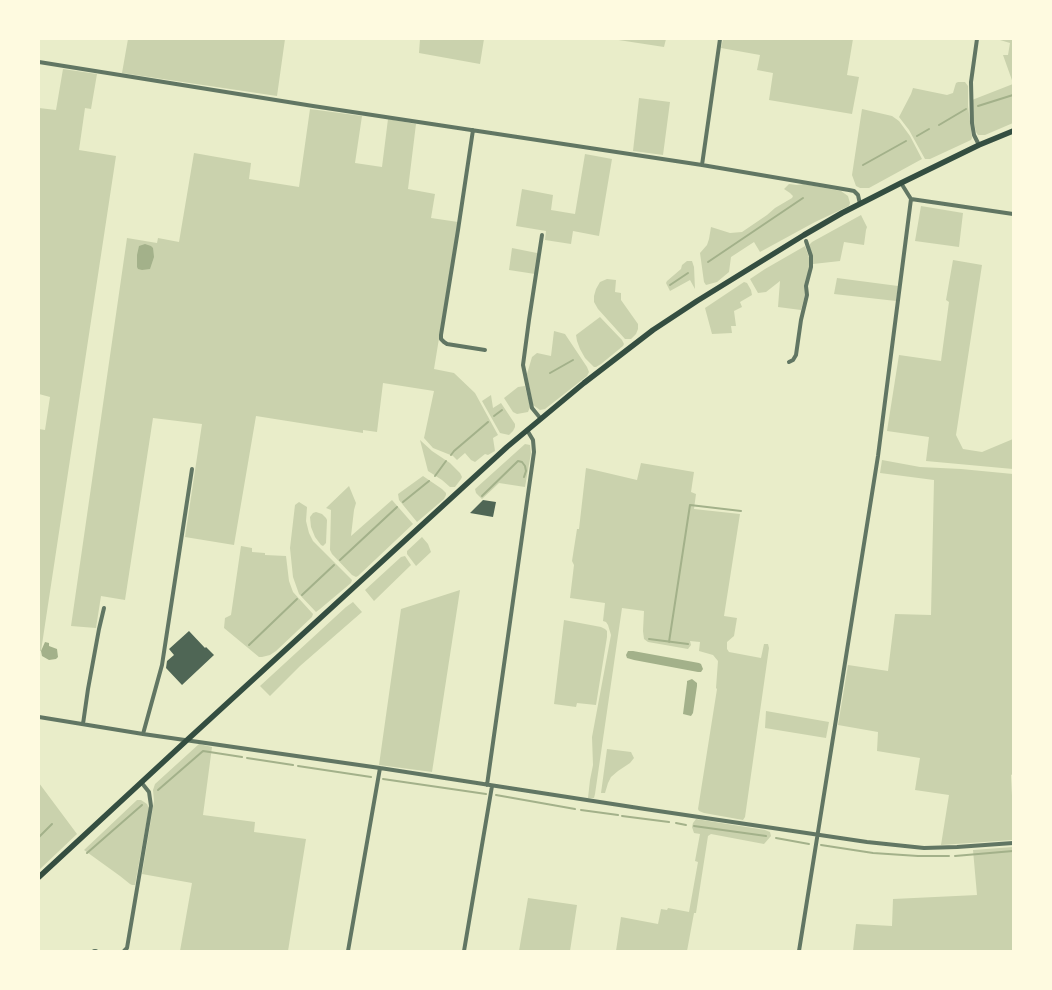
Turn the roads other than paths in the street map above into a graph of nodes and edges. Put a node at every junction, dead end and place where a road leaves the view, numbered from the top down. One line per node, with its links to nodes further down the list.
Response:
1 (720, 39): 7 (street)
2 (978, 39): 6 (street)
3 (39, 62): 4 (street)
4 (473, 130): 7 (street); 14 (street)
5 (1013, 131): 6 (main road)
6 (978, 146): 8 (main road)
7 (702, 165): 10 (street)
8 (901, 183): 9 (street); 10 (main road)
9 (911, 199): 11 (street); 27 (street)
10 (860, 204): 16 (main road)
11 (1013, 214)
12 (542, 234): 16 (street)
13 (806, 241): 15 (street)
14 (485, 350)
15 (789, 362)
16 (541, 419): 17 (main road)
17 (527, 430): 23 (main road); 26 (street)
18 (192, 469): 22 (street)
19 (104, 608): 21 (street)
20 (39, 717): 21 (street)
21 (83, 724): 22 (street)
22 (143, 734): 23 (street)
23 (186, 741): 24 (street); 25 (main road)
24 (380, 768): 26 (street); 31 (street)
25 (141, 782): 29 (main road); 30 (street)
26 (489, 785): 27 (street); 32 (street)
27 (817, 835): 28 (street); 33 (street)
28 (1013, 843)
29 (39, 877)
30 (126, 950)
31 (348, 951)
32 (464, 951)
33 (799, 951)

